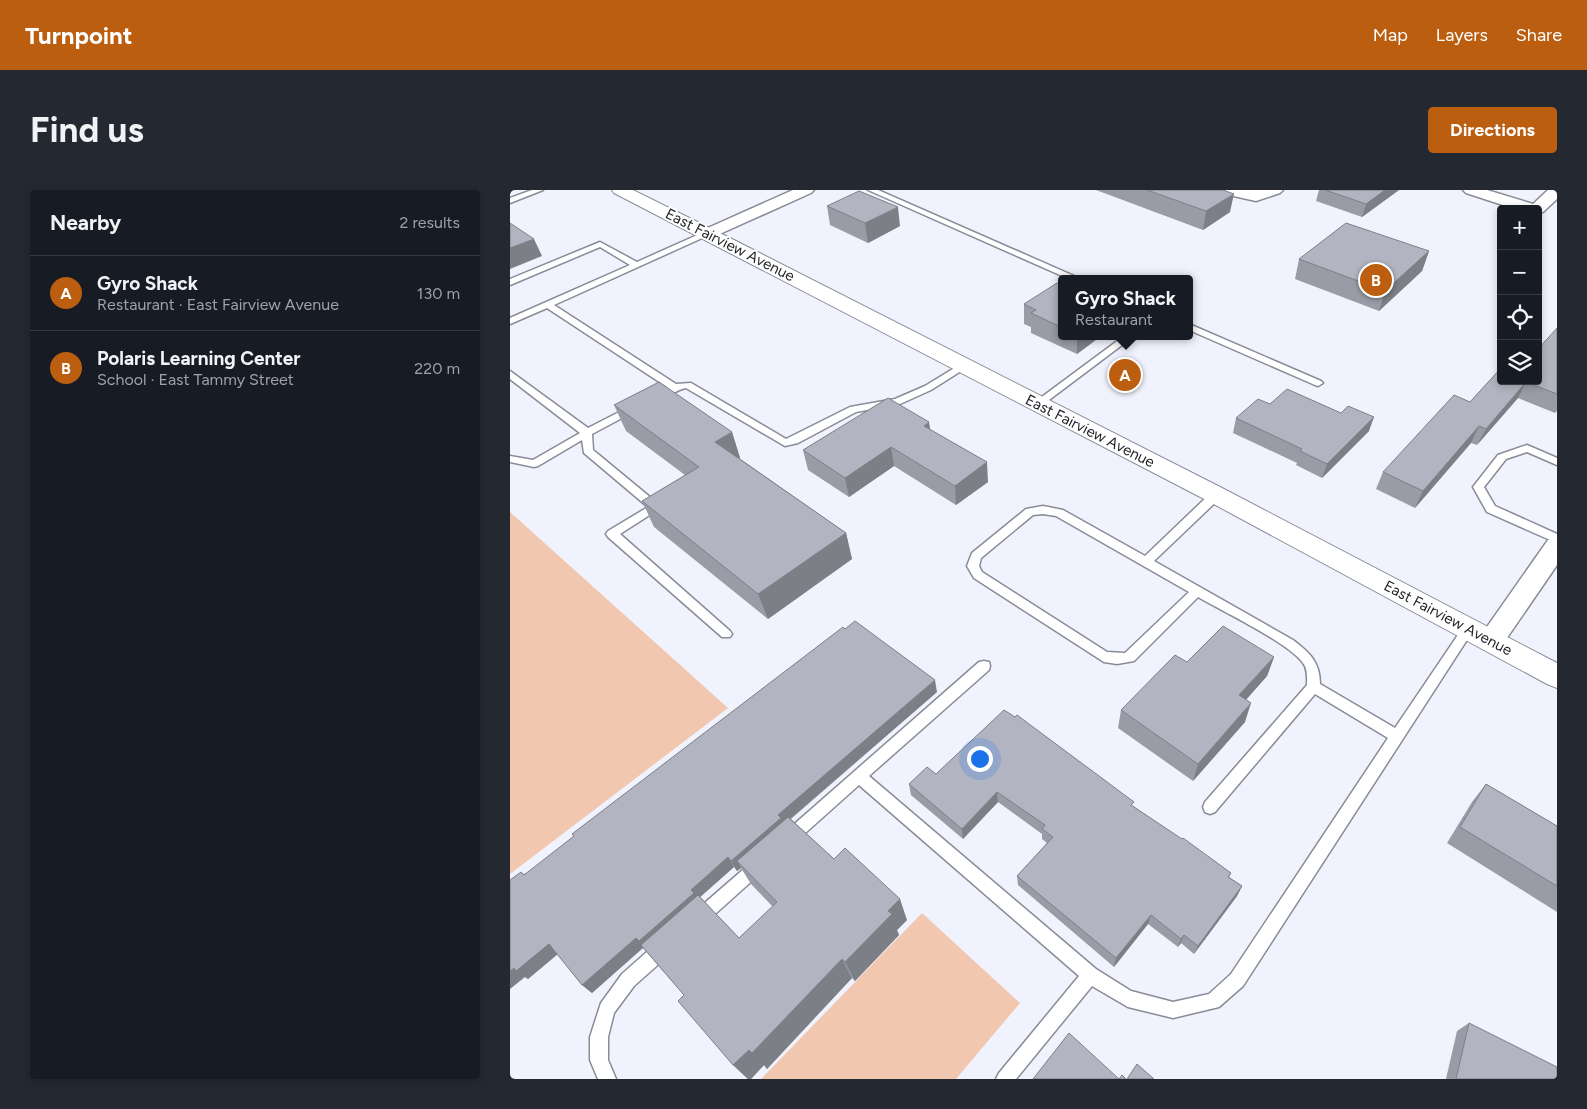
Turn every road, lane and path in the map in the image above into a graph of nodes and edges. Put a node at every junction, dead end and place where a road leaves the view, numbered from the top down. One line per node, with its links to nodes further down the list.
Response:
1 (539, 190): 9 (lane)
2 (620, 190): 14 (main road, East Fairview Avenue)
3 (806, 190): 14 (street)
4 (872, 190): 16 (lane)
5 (1225, 190): 6 (street)
6 (1275, 190)
7 (1472, 190): 10 (street)
8 (1557, 190): 11 (street)
9 (510, 200)
10 (1519, 205)
11 (1542, 206)
12 (1542, 211): 13 (street)
13 (1557, 216)
14 (707, 234): 15 (lane); 22 (main road, East Fairview Avenue)
15 (636, 265): 17 (lane); 18 (lane)
16 (1068, 275)
17 (510, 282)
18 (548, 305): 19 (lane); 25 (lane)
19 (510, 321)
20 (1193, 329): 24 (lane)
21 (1125, 340): 26 (lane)
22 (964, 366): 25 (lane); 26 (main road, East Fairview Avenue)
23 (510, 374): 27 (lane)
24 (1318, 383)
25 (674, 387): 27 (lane)
26 (1038, 404): 30 (main road, East Fairview Avenue)
27 (587, 433): 28 (lane); 36 (lane)
28 (510, 460)
29 (1557, 462): 31 (lane)
30 (1216, 495): 33 (lane); 35 (main road, East Fairview Avenue)
31 (1557, 540)
32 (1557, 546): 37 (street)
33 (1146, 562): 34 (lane); 34 (lane)
34 (1197, 591): 40 (lane)
35 (1468, 629): 37 (main road, East Fairview Avenue); 41 (lane)
36 (726, 634)
37 (1491, 641): 39 (main road, East Fairview Avenue)
38 (984, 666): 42 (lane)
39 (1557, 676)
40 (1313, 687): 41 (lane); 43 (lane)
41 (1398, 737): 44 (lane)
42 (859, 776): 44 (lane); 45 (lane)
43 (1210, 807)
44 (1090, 975): 46 (lane)
45 (607, 1079)
46 (1005, 1079)

